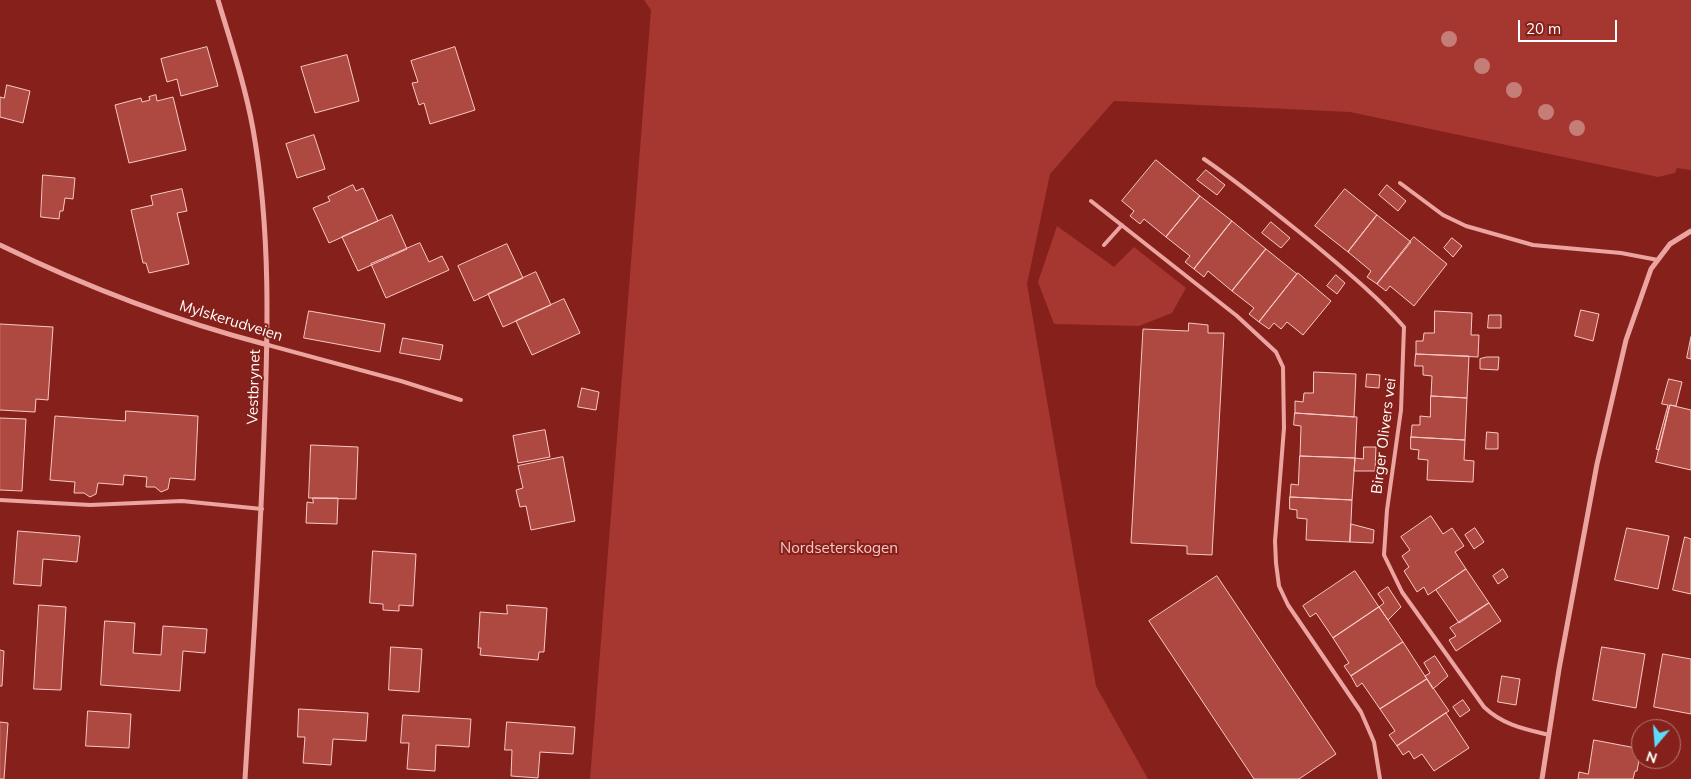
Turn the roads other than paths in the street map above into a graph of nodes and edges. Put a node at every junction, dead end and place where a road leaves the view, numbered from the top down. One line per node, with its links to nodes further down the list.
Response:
1 (218, 0): 10 (street, Vestbrynet)
2 (1204, 159): 14 (lane, Birger Olivers vei)
3 (1400, 183): 9 (lane)
4 (1091, 201): 5 (lane)
5 (1122, 225): 8 (lane); 16 (lane)
6 (1691, 230): 9 (street)
7 (0, 245): 10 (street, Mylskerudveien)
8 (1104, 246)
9 (1658, 260): 14 (street)
10 (268, 346): 11 (lane, Mylskerudveien); 13 (street, Vestbrynet)
11 (461, 400)
12 (0, 500): 13 (lane)
13 (262, 509): 15 (street, Vestbrynet)
14 (1549, 735): 17 (street)
15 (245, 779)
16 (1380, 779)
17 (1542, 779)

